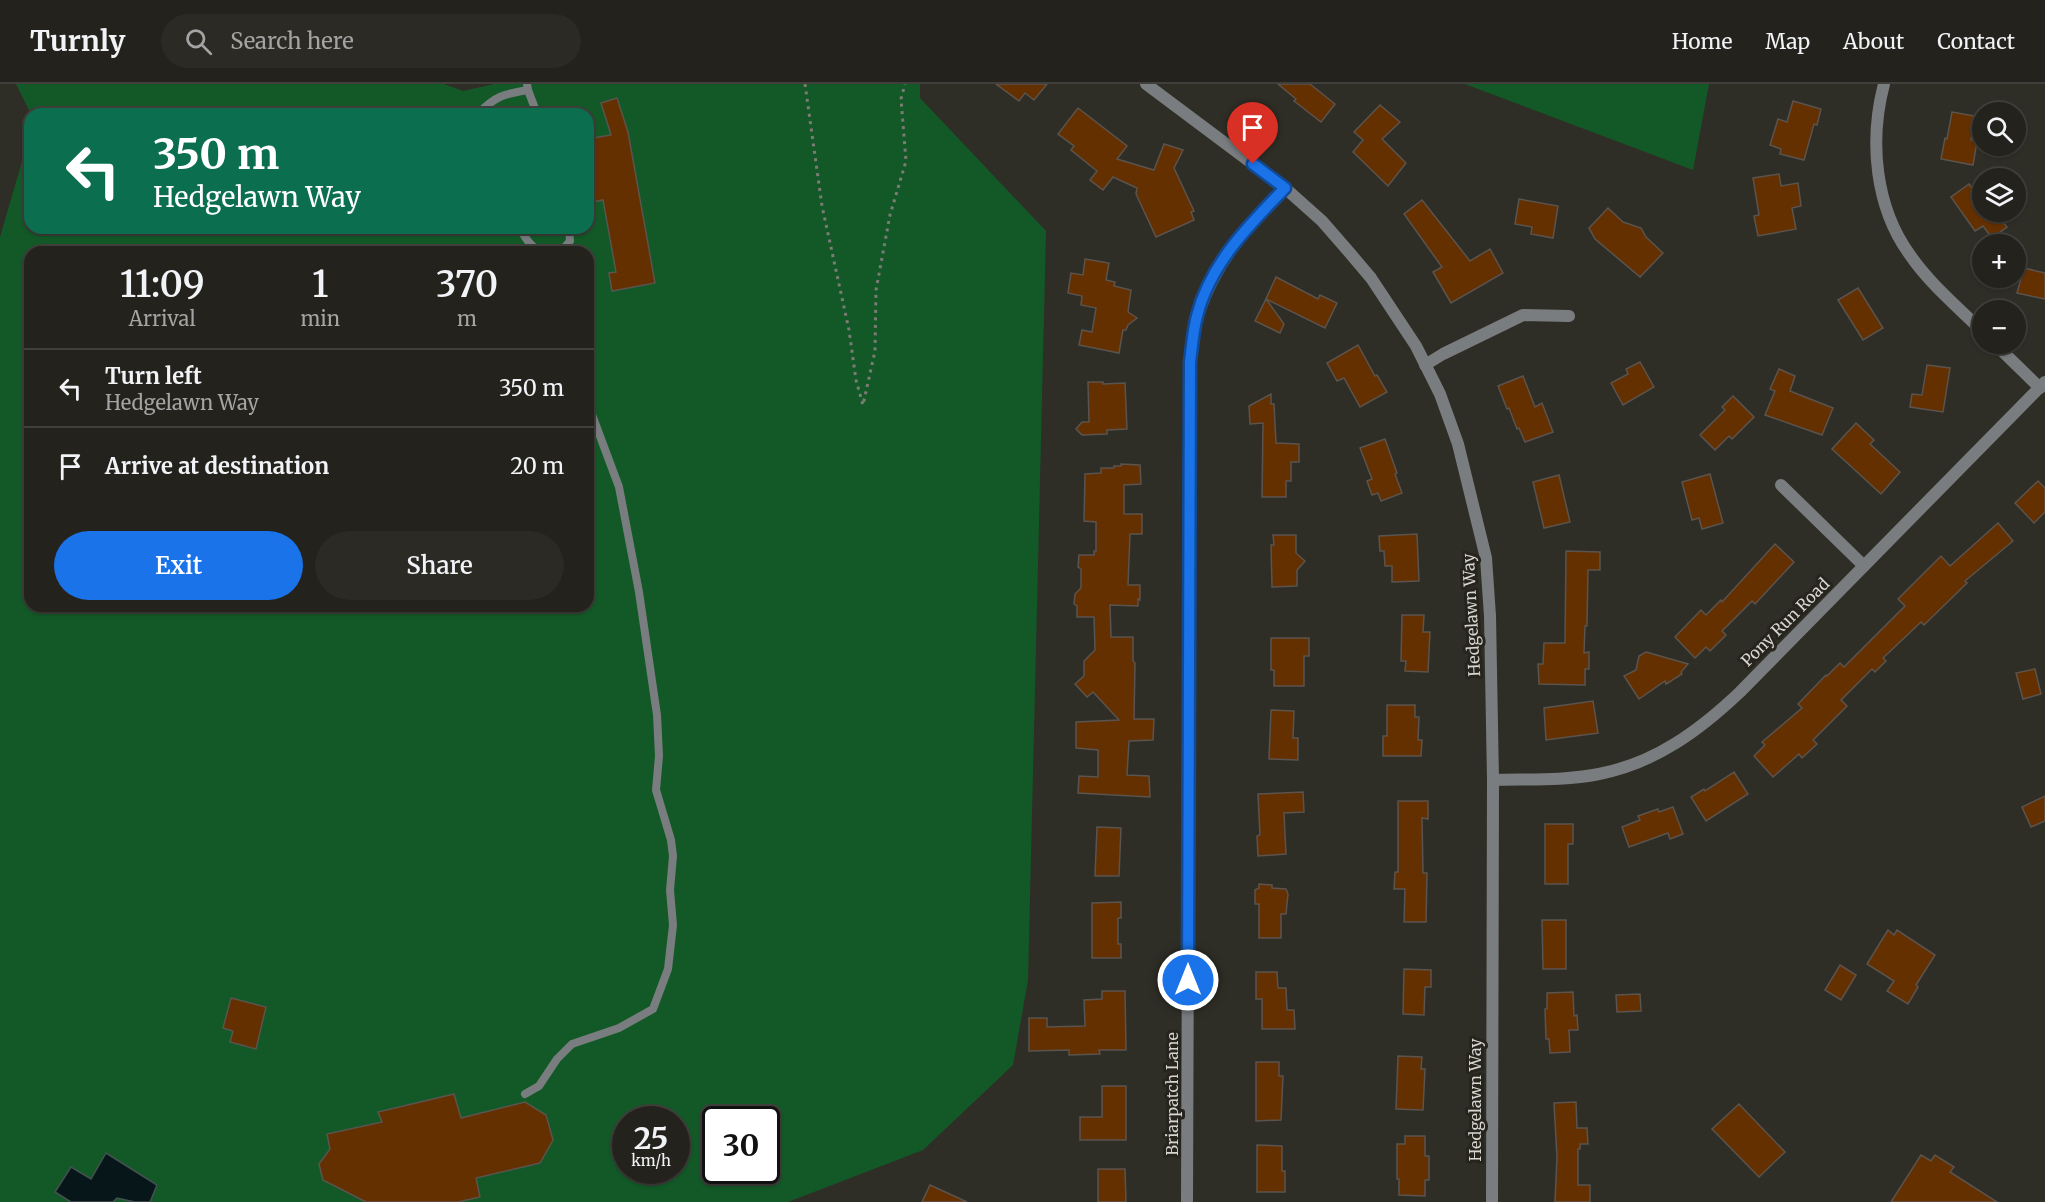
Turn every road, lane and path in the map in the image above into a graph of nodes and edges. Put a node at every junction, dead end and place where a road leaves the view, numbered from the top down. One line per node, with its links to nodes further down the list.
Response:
1 (805, 84): 2 (path)
2 (905, 84)
3 (1146, 84): 8 (street, Hedgelawn Way)
4 (1884, 84): 12 (street)
5 (527, 87): 6 (lane); 7 (lane)
6 (484, 108)
7 (535, 108)
8 (1285, 188): 14 (street, Hedgelawn Way); 21 (street, Briarpatch Lane)
9 (523, 234): 10 (lane)
10 (533, 246)
11 (1569, 316): 14 (street)
12 (1972, 321)
13 (2006, 354): 15 (street)
14 (1425, 365): 19 (street, Hedgelawn Way)
15 (2042, 385): 18 (street, Pony Run Road)
16 (594, 420): 20 (lane)
17 (1781, 485): 18 (street)
18 (1864, 566): 19 (street, Pony Run Road)
19 (1493, 780): 22 (street, Hedgelawn Way)
20 (525, 1094)
21 (1187, 1202)
22 (1492, 1202)

